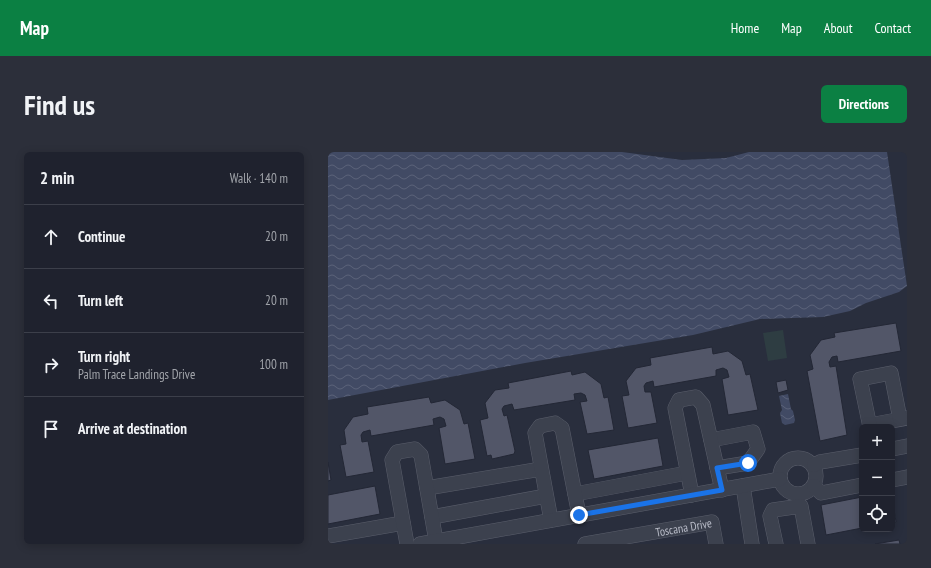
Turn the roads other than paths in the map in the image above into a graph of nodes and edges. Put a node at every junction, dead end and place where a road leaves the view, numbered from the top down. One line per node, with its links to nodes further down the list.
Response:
1 (903, 418): 2 (street); 3 (street)
2 (870, 424)
3 (878, 424)
4 (711, 440): 9 (street); 9 (street); 11 (street)
5 (907, 446): 6 (street)
6 (895, 448)
7 (859, 456): 8 (street)
8 (814, 465): 13 (street); 18 (street)
9 (717, 468): 19 (street)
10 (541, 469): 17 (street); 20 (street); 22 (street)
11 (687, 473): 20 (street); 21 (street)
12 (907, 477): 14 (street)
13 (780, 479): 16 (street); 18 (street)
14 (895, 479)
15 (859, 485): 18 (street)
16 (743, 486): 19 (street); 34 (street)
17 (427, 488): 25 (street); 27 (street)
18 (817, 489): 23 (street)
19 (722, 490): 21 (street)
20 (575, 494): 24 (street)
21 (692, 495): 24 (street)
22 (546, 496): 25 (street); 26 (street)
23 (800, 506): 35 (street); 36 (street)
24 (579, 515): 26 (street)
25 (432, 517): 29 (street)
26 (551, 520): 29 (street)
27 (404, 523): 28 (street); 30 (street)
28 (328, 536)
29 (436, 541): 31 (street)
30 (407, 544)
31 (420, 544)
32 (586, 544): 33 (street, Toscana Drive)
33 (716, 544)
34 (752, 544)
35 (776, 544)
36 (808, 544)

